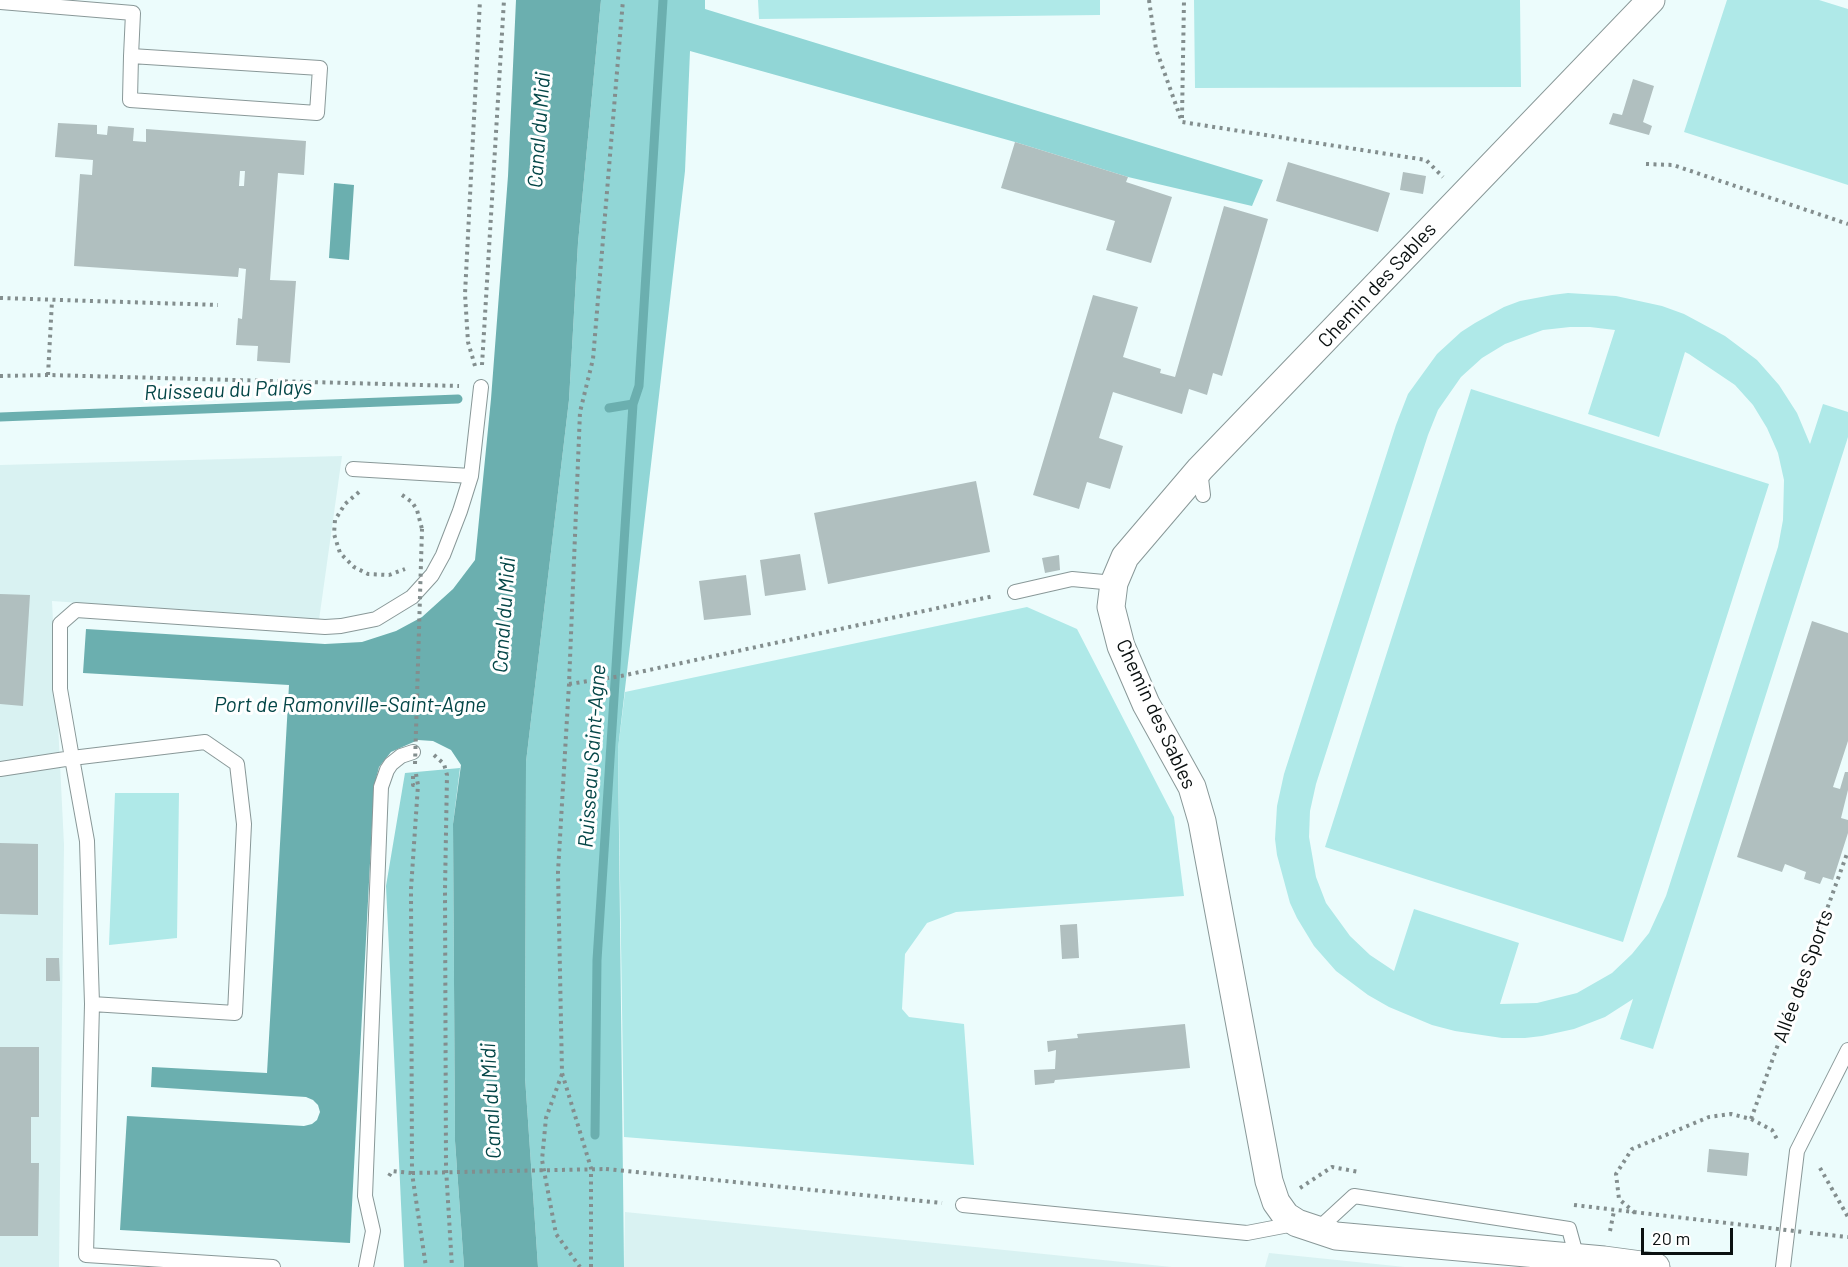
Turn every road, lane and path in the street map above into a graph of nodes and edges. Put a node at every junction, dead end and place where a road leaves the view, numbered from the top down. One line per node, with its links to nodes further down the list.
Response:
1 (480, 0): 18 (path)
2 (504, 0): 18 (path)
3 (623, 0): 28 (path)
4 (1149, 0): 9 (path)
5 (1184, 0): 9 (path)
6 (1651, 0): 11 (street, Chemin des Sables)
7 (0, 2): 8 (lane)
8 (131, 56): 8 (lane)
9 (1182, 122): 11 (path)
10 (1646, 164): 12 (path)
11 (1454, 204): 20 (street, Chemin des Sables)
12 (1848, 224)
13 (0, 298): 14 (path)
14 (52, 301): 15 (path); 16 (path)
15 (218, 305)
16 (48, 375): 17 (path); 18 (path)
17 (0, 376)
18 (481, 387): 22 (lane)
19 (1256, 394): 20 (lane)
20 (1247, 420): 26 (street, Chemin des Sables)
21 (354, 469): 22 (lane)
22 (471, 476): 31 (lane)
23 (365, 488): 25 (path)
24 (399, 493): 30 (path, bridge)
25 (412, 565)
26 (1114, 583): 27 (lane); 47 (street, Chemin des Sables)
27 (1015, 591): 28 (path)
28 (569, 684): 36 (path)
29 (429, 753): 56 (path)
30 (416, 755): 42 (path); 54 (lane)
31 (72, 758): 32 (lane); 34 (lane); 34 (lane)
32 (0, 769)
33 (1848, 851): 37 (path, Allée des Sports)
34 (92, 1004): 53 (lane)
35 (1848, 1050): 60 (lane)
36 (562, 1073): 39 (path); 57 (path)
37 (1751, 1119): 38 (path); 44 (path)
38 (1781, 1146)
39 (591, 1168): 42 (path, bridge); 43 (path, bridge); 58 (path)
40 (1820, 1168): 45 (path)
41 (392, 1171): 42 (path)
42 (412, 1173): 55 (path)
43 (963, 1205): 47 (lane)
44 (1635, 1214)
45 (1848, 1217)
46 (1773, 1223): 49 (path)
47 (1306, 1227): 51 (street); 51 (lane)
48 (1761, 1227): 50 (path, bridge)
49 (1772, 1234)
50 (1848, 1237)
51 (1577, 1258): 52 (street)
52 (1621, 1265): 59 (street)
53 (273, 1267)
54 (366, 1267)
55 (426, 1267)
56 (452, 1267)
57 (580, 1267)
58 (591, 1267)
59 (1656, 1267)
60 (1783, 1267)

